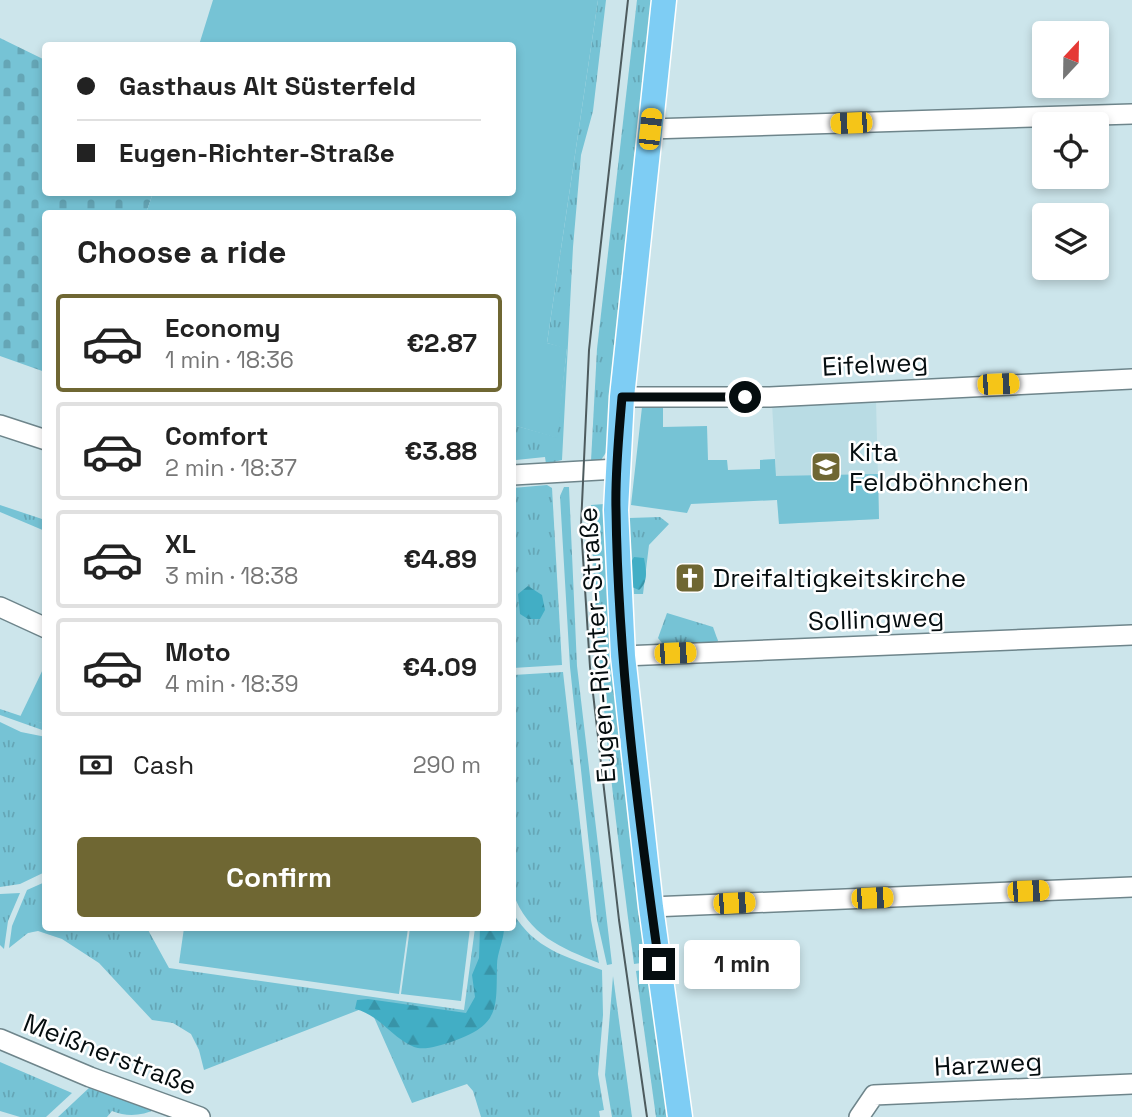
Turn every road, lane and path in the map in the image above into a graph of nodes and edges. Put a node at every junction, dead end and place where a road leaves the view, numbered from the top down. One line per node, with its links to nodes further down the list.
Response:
1 (664, 0): 3 (main road, Eugen-Richter-Straße)
2 (1132, 114): 3 (street)
3 (650, 129): 5 (main road, Eugen-Richter-Straße)
4 (1132, 379): 5 (street, Eifelweg)
5 (622, 397): 8 (main road, Eugen-Richter-Straße)
6 (0, 425): 7 (street)
7 (42, 439)
8 (617, 469): 9 (street); 13 (main road, Eugen-Richter-Straße)
9 (516, 475)
10 (0, 607): 11 (street)
11 (42, 626)
12 (1132, 635): 13 (street, Sollingweg)
13 (623, 656): 15 (main road, Eugen-Richter-Straße)
14 (1132, 887): 15 (street)
15 (651, 907): 19 (main road, Eugen-Richter-Straße)
16 (0, 1039): 18 (street, Meißnerstraße)
17 (1132, 1084): 20 (street, Harzweg)
18 (200, 1117)
19 (680, 1117)
20 (859, 1117)

